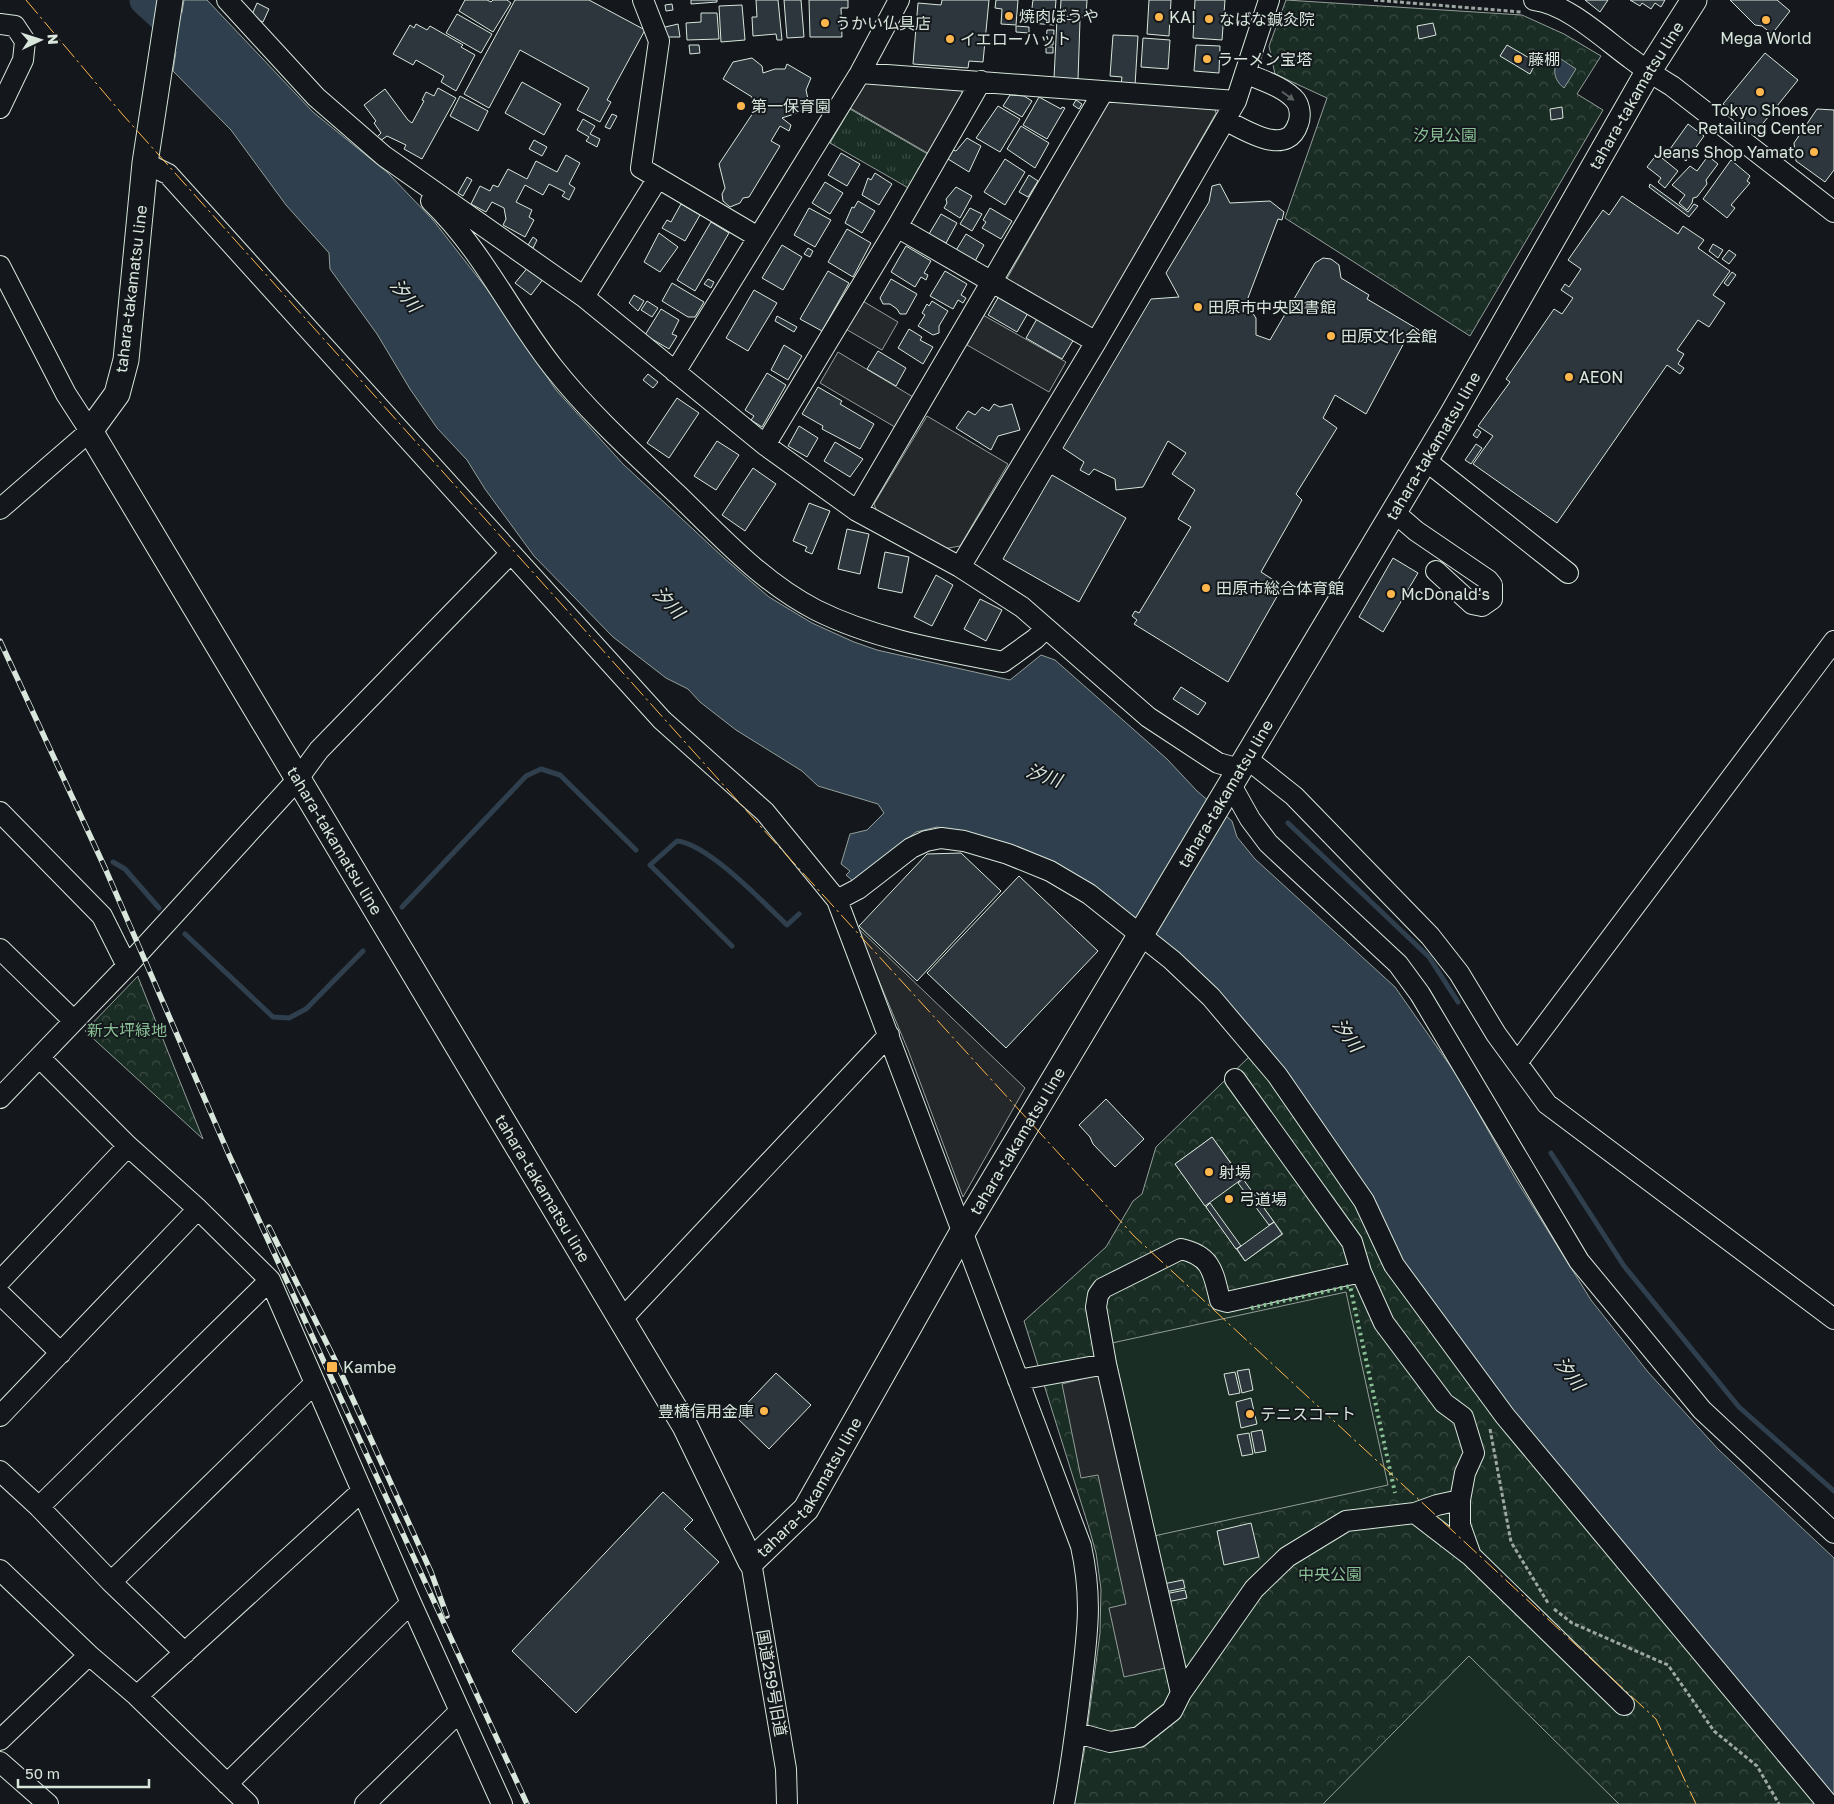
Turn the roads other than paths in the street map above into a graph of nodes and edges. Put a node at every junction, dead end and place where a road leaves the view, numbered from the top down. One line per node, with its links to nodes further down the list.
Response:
1 (170, 0): 18 (main road, tahara-takamatsu line)
2 (227, 0): 17 (street)
3 (643, 0): 19 (street)
4 (899, 0): 11 (street)
5 (1270, 0): 9 (street)
6 (1694, 0): 10 (main road, tahara-takamatsu line)
7 (1536, 4): 10 (street)
8 (0, 24): 15 (street)
9 (1245, 72): 14 (street); 16 (street, one-way to 16)
10 (1648, 72): 20 (street); 30 (main road, tahara-takamatsu line)
11 (860, 73): 12 (street); 22 (street)
12 (981, 81): 13 (street); 21 (street)
13 (1104, 92): 14 (street); 24 (street)
14 (1236, 101): 16 (street)
15 (0, 108)
16 (1225, 120): 26 (street)
17 (384, 156): 25 (street); 38 (street)
18 (145, 163): 28 (main road, tahara-takamatsu line); 34 (street)
19 (658, 178): 22 (street); 25 (street)
20 (1834, 212)
21 (897, 227): 24 (street); 29 (street)
22 (758, 237): 27 (street)
23 (0, 266): 28 (street)
24 (993, 282): 26 (street); 32 (street)
25 (584, 297): 27 (street)
26 (1096, 342): 35 (street)
27 (675, 372): 29 (street)
28 (90, 431): 31 (street); 41 (main road, tahara-takamatsu line)
29 (764, 445): 32 (street)
30 (1426, 460): 33 (main road, tahara-takamatsu line); 37 (street)
31 (0, 509)
32 (858, 511): 35 (street)
33 (1394, 512): 36 (street); 40 (main road, tahara-takamatsu line)
34 (510, 554): 41 (street); 43 (street)
35 (960, 567): 38 (street)
36 (1436, 570)
37 (1568, 573)
38 (1045, 629): 40 (street)
39 (1834, 641): 50 (street)
40 (1235, 777): 44 (main road, tahara-takamatsu line); 50 (street); 72 (street)
41 (297, 780): 46 (street); 61 (main road, tahara-takamatsu line)
42 (0, 812): 46 (street)
43 (837, 900): 44 (street); 48 (street)
44 (1142, 930): 55 (main road, tahara-takamatsu line); 94 (street)
45 (0, 949): 47 (street)
46 (127, 966): 47 (street)
47 (74, 1021): 49 (street)
48 (889, 1035): 55 (street); 61 (street)
49 (40, 1058): 52 (street); 53 (street)
50 (1517, 1063): 60 (street)
51 (1235, 1079): 56 (street)
52 (2, 1093)
53 (128, 1146): 54 (street); 58 (street)
54 (198, 1209): 57 (street); 62 (street)
55 (962, 1232): 64 (street); 74 (main road, tahara-takamatsu line)
56 (1361, 1272): 63 (street); 69 (street)
57 (270, 1280): 65 (street); 70 (street)
58 (0, 1281)
59 (0, 1294): 62 (street)
60 (1834, 1319)
61 (621, 1320): 74 (main road, tahara-takamatsu line)
62 (61, 1353): 66 (street)
63 (1106, 1364): 64 (street); 80 (street)
64 (1018, 1380): 84 (street)
65 (315, 1383): 68 (street); 76 (street)
66 (0, 1416)
67 (0, 1471): 70 (street)
68 (362, 1491): 77 (street); 78 (street)
69 (1460, 1500): 71 (street); 73 (street)
70 (39, 1507): 76 (street)
71 (1415, 1513): 73 (street); 80 (street)
72 (1834, 1533)
73 (1471, 1556): 82 (street)
74 (751, 1562): 92 (street, 国道259号旧道)
75 (0, 1570): 79 (street)
76 (111, 1582): 78 (street)
77 (411, 1603): 83 (street); 87 (street)
78 (185, 1652): 81 (street)
79 (89, 1655): 81 (street); 85 (street)
80 (1180, 1693): 84 (street)
81 (137, 1696): 87 (street)
82 (1624, 1705)
83 (459, 1712): 90 (street); 91 (street)
84 (1077, 1734): 93 (street)
85 (0, 1740)
86 (0, 1762): 88 (street)
87 (227, 1784): 89 (street)
88 (48, 1804)
89 (248, 1804)
90 (365, 1804)
91 (502, 1804)
92 (787, 1804)
93 (1064, 1804)
94 (1828, 1804)

